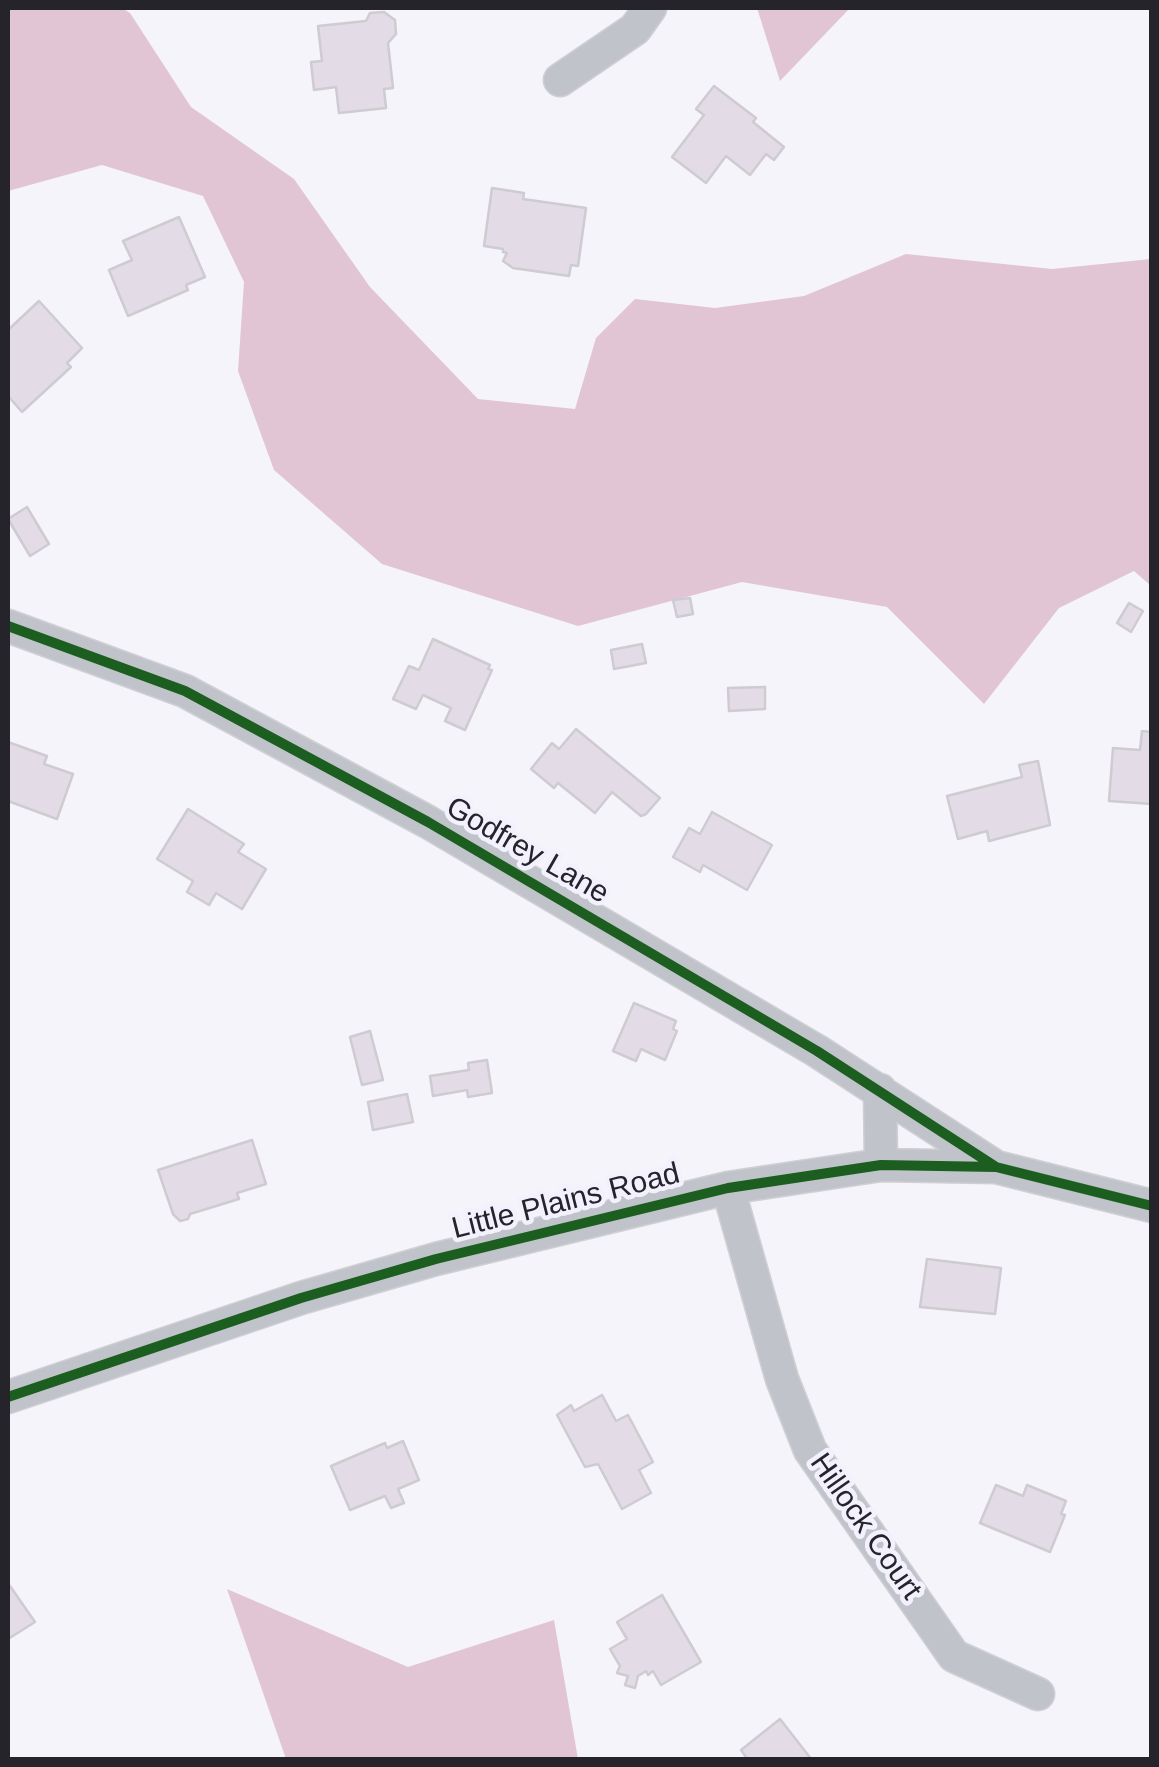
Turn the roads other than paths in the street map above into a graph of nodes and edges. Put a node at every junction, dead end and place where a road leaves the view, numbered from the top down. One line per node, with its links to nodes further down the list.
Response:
1 (650, 8): 2 (street)
2 (560, 80)
3 (8, 626): 4 (street, Godfrey Lane)
4 (880, 1090): 5 (street); 6 (street, Godfrey Lane)
5 (881, 1165): 6 (street, Little Plains Road); 7 (street, Little Plains Road)
6 (996, 1166): 8 (street, Little Plains Road)
7 (728, 1188): 9 (street, Little Plains Road); 10 (street, Hillock Court)
8 (1152, 1206)
9 (8, 1397)
10 (1038, 1694)

